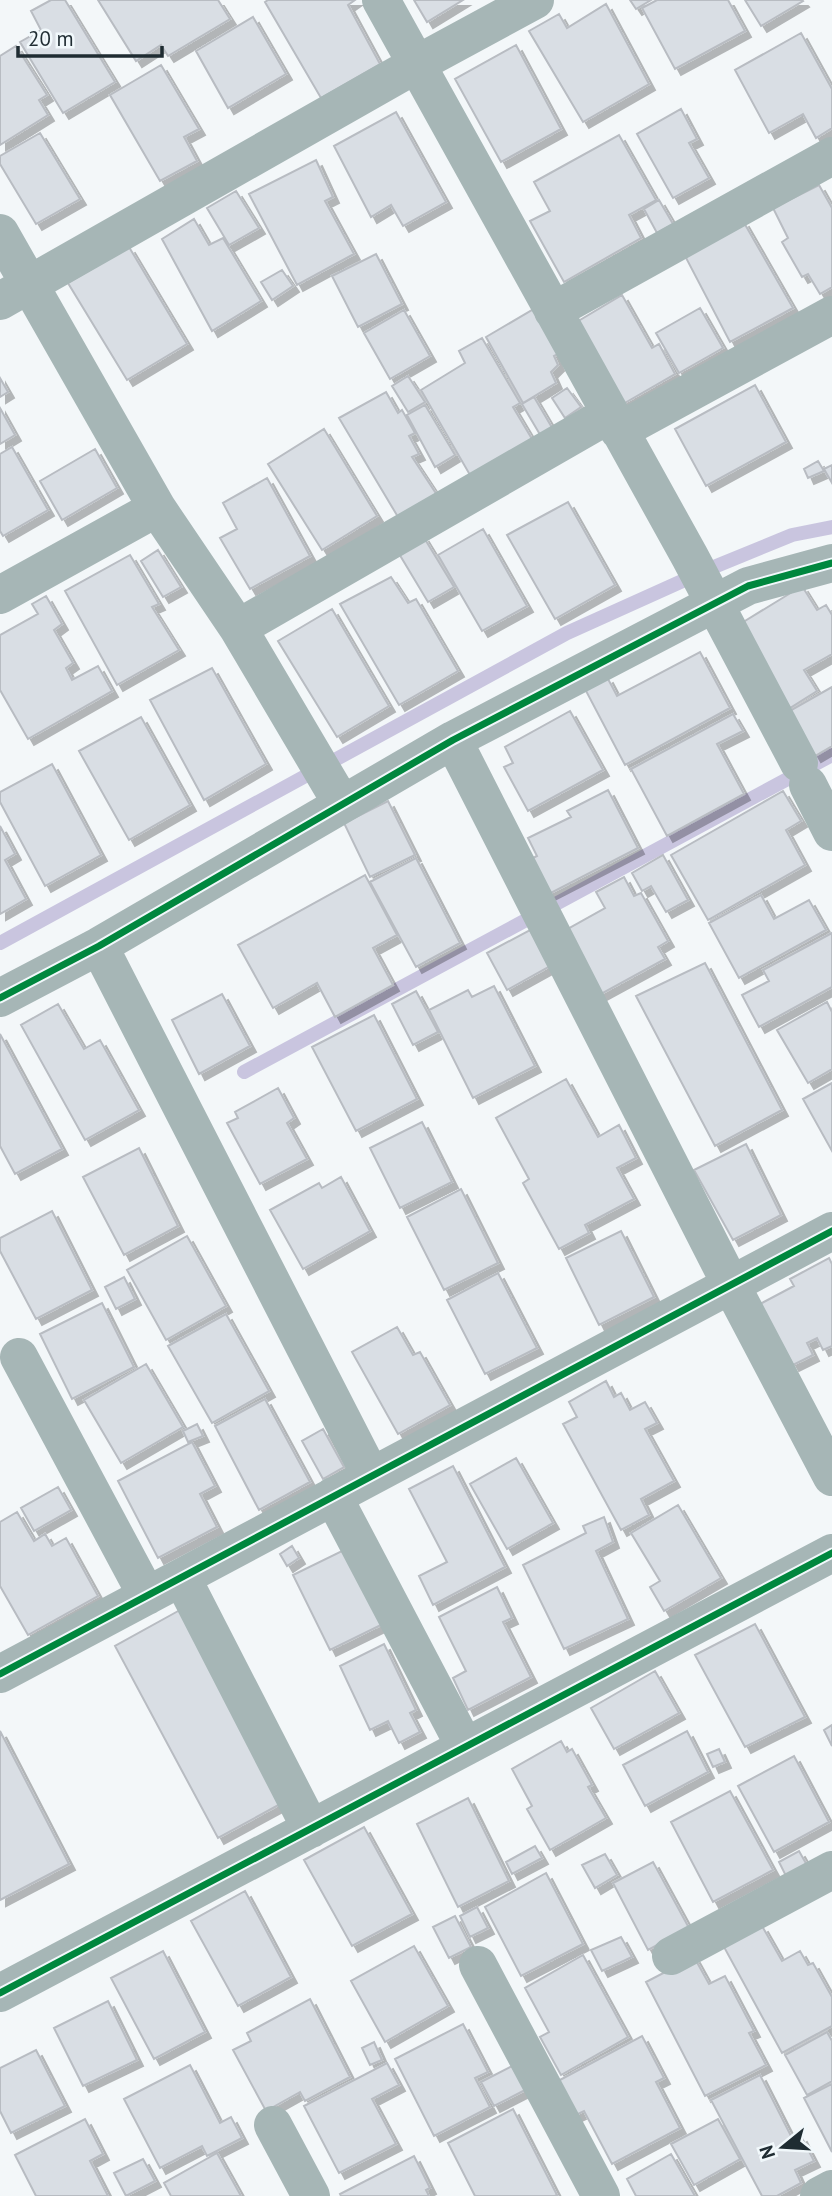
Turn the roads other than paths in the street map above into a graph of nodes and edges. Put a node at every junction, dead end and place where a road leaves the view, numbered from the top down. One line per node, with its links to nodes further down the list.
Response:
1 (382, 0): 3 (street)
2 (536, 0): 3 (street)
3 (417, 65): 6 (street); 7 (street)
4 (832, 156): 7 (street)
5 (0, 233): 6 (street)
6 (15, 293): 10 (street)
7 (553, 310): 9 (street)
8 (832, 315): 9 (street)
9 (615, 423): 13 (street); 14 (street)
10 (157, 508): 12 (street); 14 (street)
11 (832, 563): 13 (street)
12 (0, 595)
13 (711, 597): 15 (street); 17 (street)
14 (238, 628): 16 (street)
15 (453, 740): 16 (street); 21 (street)
16 (335, 793): 18 (street)
17 (832, 832)
18 (99, 946): 19 (street); 23 (street)
19 (0, 998)
20 (832, 1231): 21 (street)
21 (730, 1283): 23 (street); 24 (street)
22 (19, 1357): 28 (street)
23 (371, 1476): 25 (street)
24 (832, 1477)
25 (333, 1496): 27 (street); 30 (street)
26 (832, 1553): 30 (street)
27 (182, 1578): 28 (street); 31 (street)
28 (147, 1596): 29 (street)
29 (0, 1674)
30 (465, 1747): 31 (street)
31 (311, 1829): 35 (street)
32 (832, 1870): 33 (street)
33 (671, 1956)
34 (478, 1965): 39 (street)
35 (0, 1993)
36 (273, 2125): 38 (street)
37 (832, 2189): 40 (street)
38 (311, 2196)
39 (601, 2196)
40 (820, 2196)

